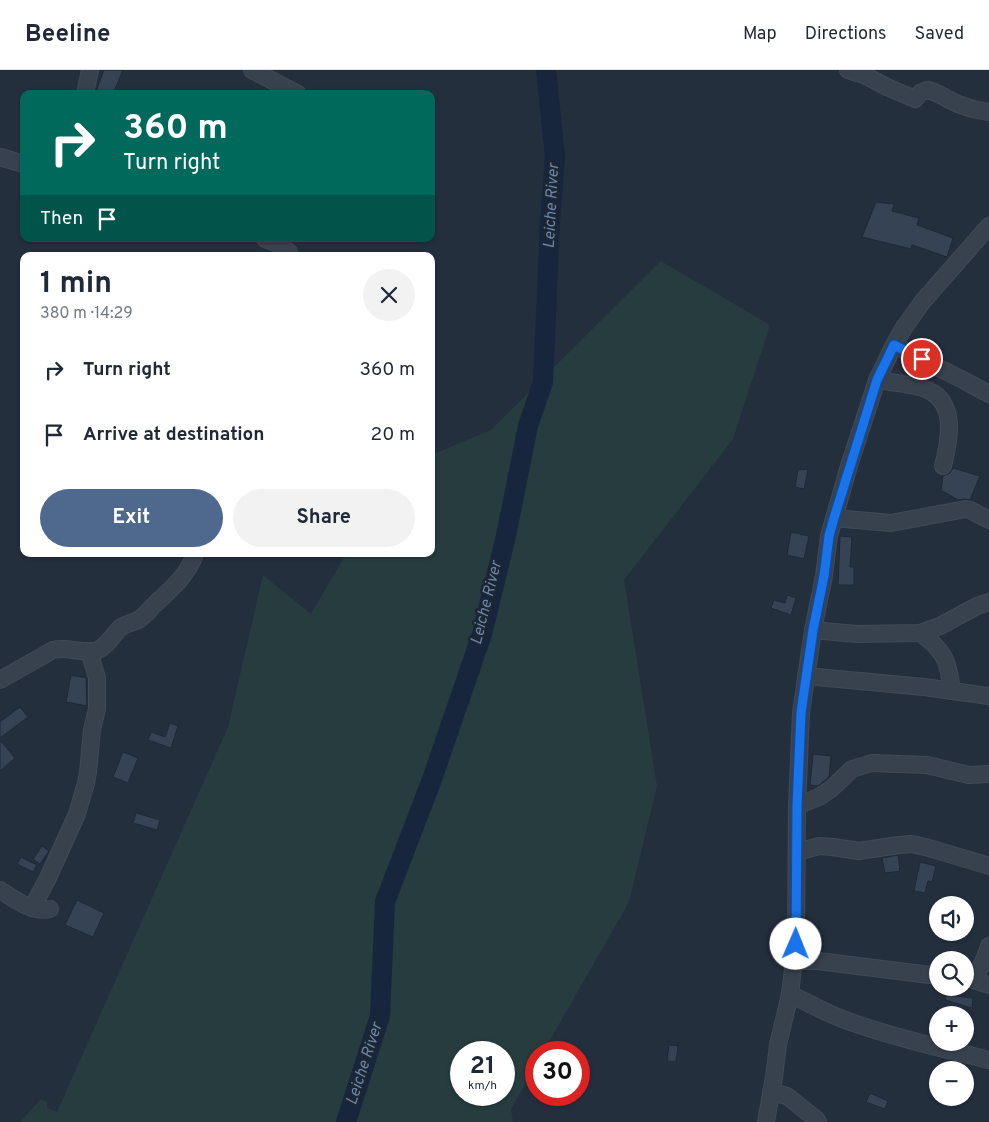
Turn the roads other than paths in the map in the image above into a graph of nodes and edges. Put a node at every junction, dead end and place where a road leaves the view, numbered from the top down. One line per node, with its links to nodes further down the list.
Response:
1 (90, 70): 6 (street)
2 (252, 70): 7 (street)
3 (848, 70): 5 (street)
4 (888, 70): 5 (street)
5 (886, 87): 8 (street)
6 (86, 90)
7 (290, 90)
8 (989, 112)
9 (0, 157): 10 (street)
10 (20, 163)
11 (988, 231): 14 (street)
12 (273, 242): 13 (street)
13 (290, 249)
14 (894, 345): 15 (street); 16 (street)
15 (877, 380): 17 (street); 20 (street)
16 (989, 394)
17 (943, 466)
18 (989, 509): 19 (street)
19 (970, 510): 20 (street); 21 (street)
20 (834, 518): 24 (street)
21 (989, 520)
22 (194, 557): 26 (street)
23 (989, 602): 25 (street)
24 (813, 630): 25 (street); 27 (street)
25 (920, 633): 29 (street)
26 (89, 651): 28 (street); 36 (street)
27 (806, 676): 29 (street); 32 (street)
28 (0, 680)
29 (952, 691): 30 (street)
30 (989, 696)
31 (989, 774): 32 (street)
32 (797, 806): 33 (street)
33 (797, 852): 34 (street); 39 (street)
34 (989, 866)
35 (0, 890): 36 (street)
36 (32, 908): 37 (street)
37 (50, 910)
38 (989, 946): 40 (street)
39 (794, 961): 41 (street); 44 (street)
40 (974, 974)
41 (929, 975)
42 (974, 980): 43 (street)
43 (989, 985)
44 (790, 994): 45 (street); 46 (street)
45 (989, 1060)
46 (771, 1092): 47 (street); 48 (street)
47 (766, 1122)
48 (818, 1122)

